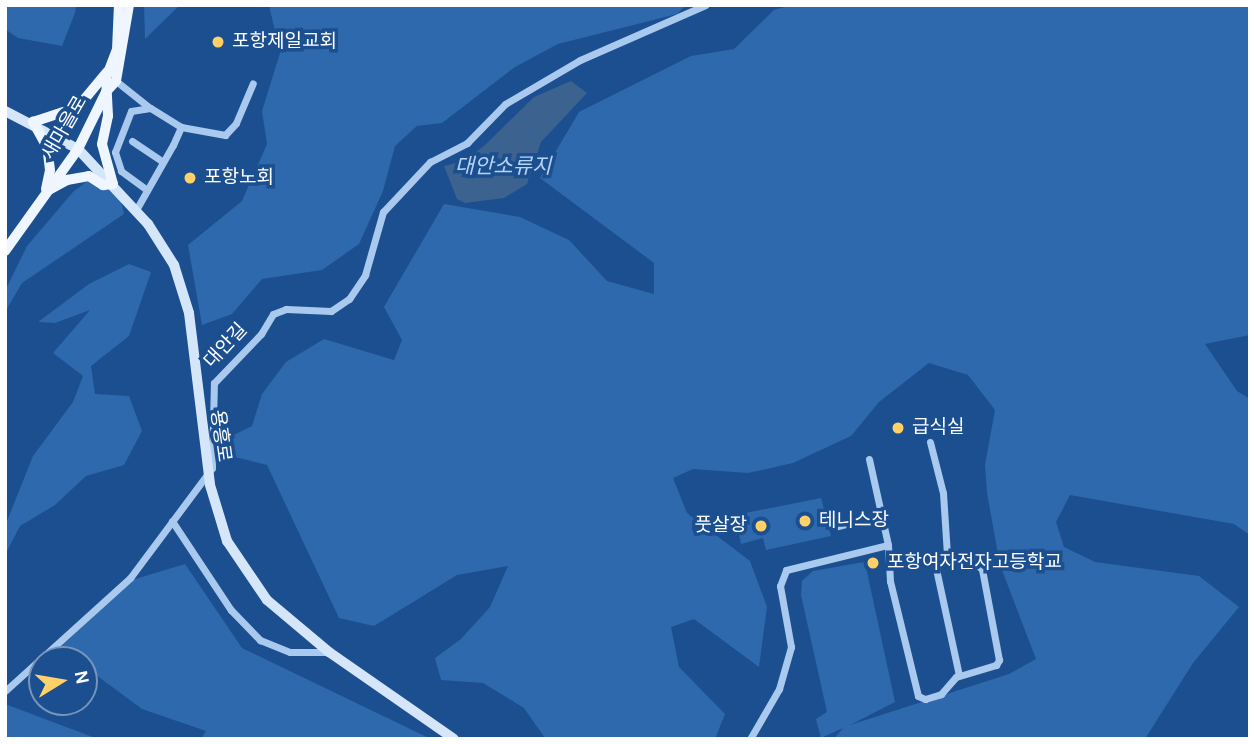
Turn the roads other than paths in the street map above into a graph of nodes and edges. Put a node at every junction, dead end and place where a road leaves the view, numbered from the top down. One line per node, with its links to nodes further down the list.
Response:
1 (119, 5): 4 (main road, 새마을로)
2 (129, 5): 5 (main road)
3 (705, 5): 23 (street, 대안길)
4 (109, 69): 7 (main road, 새마을로); 10 (main road)
5 (116, 81): 7 (main road, 새마을로); 8 (street)
6 (253, 83): 11 (street)
7 (106, 92): 13 (main road, 새마을로); 15 (main road)
8 (150, 108): 11 (street); 16 (street)
9 (5, 111): 10 (main road, 용흥로)
10 (33, 122): 13 (main road, 용흥로); 17 (main road)
11 (181, 127): 14 (street)
12 (132, 141): 14 (street)
13 (78, 149): 15 (main road, 용흥로); 17 (main road, 새마을로)
14 (163, 162): 16 (street)
15 (113, 184): 17 (main road); 18 (main road, 용흥로)
16 (147, 191): 18 (street)
17 (46, 192): 19 (main road, 새마을로)
18 (136, 210): 29 (main road, 용흥로)
19 (5, 251)
20 (930, 442): 27 (street)
21 (869, 459): 22 (street)
22 (881, 515): 24 (street); 25 (street)
23 (172, 521): 29 (street); 31 (street, 대안길)
24 (834, 527)
25 (888, 545): 28 (street); 33 (street)
26 (933, 555): 27 (street); 28 (street); 30 (street)
27 (947, 555): 30 (street)
28 (889, 562): 30 (street)
29 (328, 652): 32 (main road, 용흥로)
30 (959, 676)
31 (5, 691)
32 (454, 739)
33 (750, 739)

